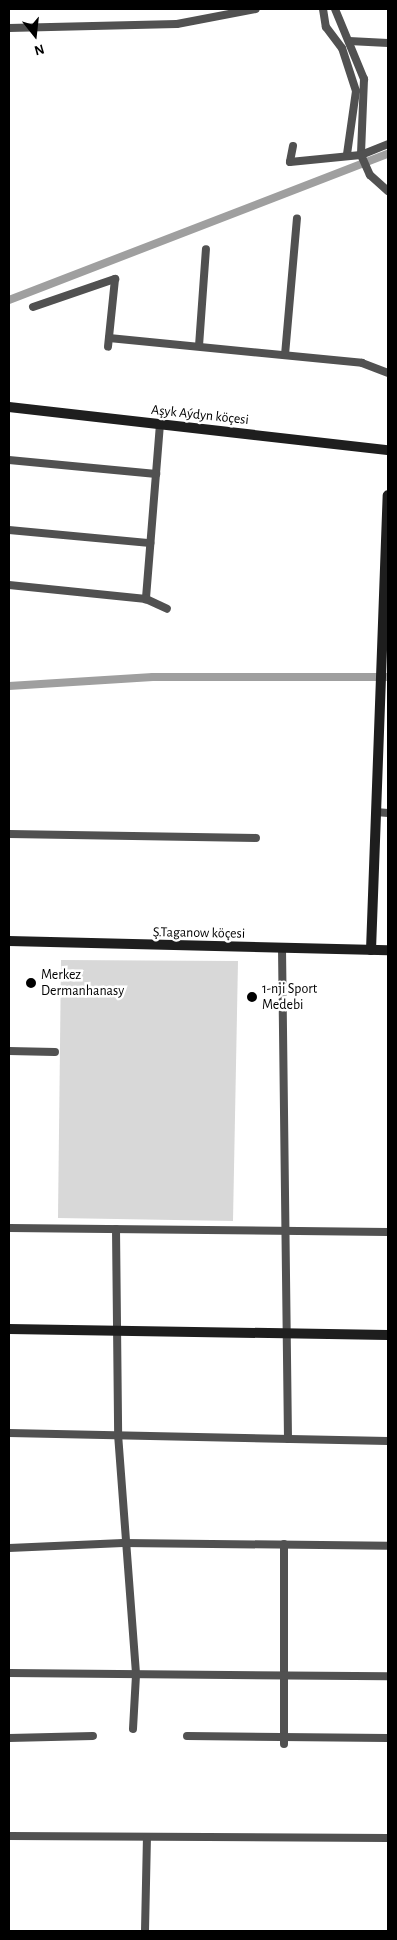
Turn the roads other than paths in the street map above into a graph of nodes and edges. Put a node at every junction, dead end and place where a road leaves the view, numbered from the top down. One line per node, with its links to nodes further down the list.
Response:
1 (256, 9): 4 (street)
2 (323, 9): 9 (street)
3 (335, 9): 5 (street)
4 (9, 28)
5 (349, 41): 6 (street); 10 (street)
6 (388, 43)
7 (388, 144): 10 (street)
8 (292, 146): 9 (street)
9 (347, 154): 10 (street)
10 (361, 155): 11 (street)
11 (388, 191)
12 (298, 219): 16 (street)
13 (206, 249): 15 (street)
14 (33, 307): 15 (street)
15 (200, 346): 16 (street)
16 (285, 355): 17 (street)
17 (388, 373)
18 (9, 408): 19 (street, Aşyk Aýdyn köçesi)
19 (160, 424): 20 (street, Aşyk Aýdyn köçesi); 22 (street)
20 (388, 450)
21 (9, 460): 22 (street)
22 (156, 474): 25 (street)
23 (388, 496): 29 (street)
24 (9, 530): 25 (street)
25 (150, 543): 27 (street)
26 (9, 585): 27 (street)
27 (146, 599): 28 (street)
28 (167, 609)
29 (385, 661): 30 (street)
30 (376, 812): 31 (street); 36 (street)
31 (388, 813)
32 (9, 834): 33 (street)
33 (256, 838)
34 (9, 941): 35 (street, Ş.Taganow köçesi)
35 (282, 948): 36 (street, Ş.Taganow köçesi); 42 (street)
36 (371, 950): 37 (street, Ş.Taganow köçesi)
37 (388, 950)
38 (9, 1051): 39 (street)
39 (55, 1052)
40 (9, 1228): 41 (street)
41 (116, 1230): 42 (street); 45 (street)
42 (287, 1230): 43 (street); 46 (street)
43 (388, 1232)
44 (9, 1329): 45 (street)
45 (116, 1331): 46 (street); 49 (street)
46 (289, 1333): 47 (street); 50 (street)
47 (388, 1335)
48 (9, 1433): 49 (street)
49 (118, 1434): 50 (street); 52 (street)
50 (288, 1439): 51 (street)
51 (388, 1441)
52 (123, 1543): 53 (street); 55 (street); 57 (street)
53 (284, 1544): 54 (street); 58 (street)
54 (388, 1546)
55 (9, 1548)
56 (9, 1673): 57 (street)
57 (136, 1675): 58 (street); 60 (street)
58 (284, 1675): 59 (street); 63 (street)
59 (388, 1676)
60 (134, 1729)
61 (93, 1736): 64 (street)
62 (187, 1736): 63 (street)
63 (284, 1736): 65 (street); 66 (street)
64 (9, 1738)
65 (388, 1738)
66 (284, 1744)
67 (9, 1836): 68 (street)
68 (147, 1838): 69 (street); 70 (street)
69 (388, 1838)
70 (146, 1931)

